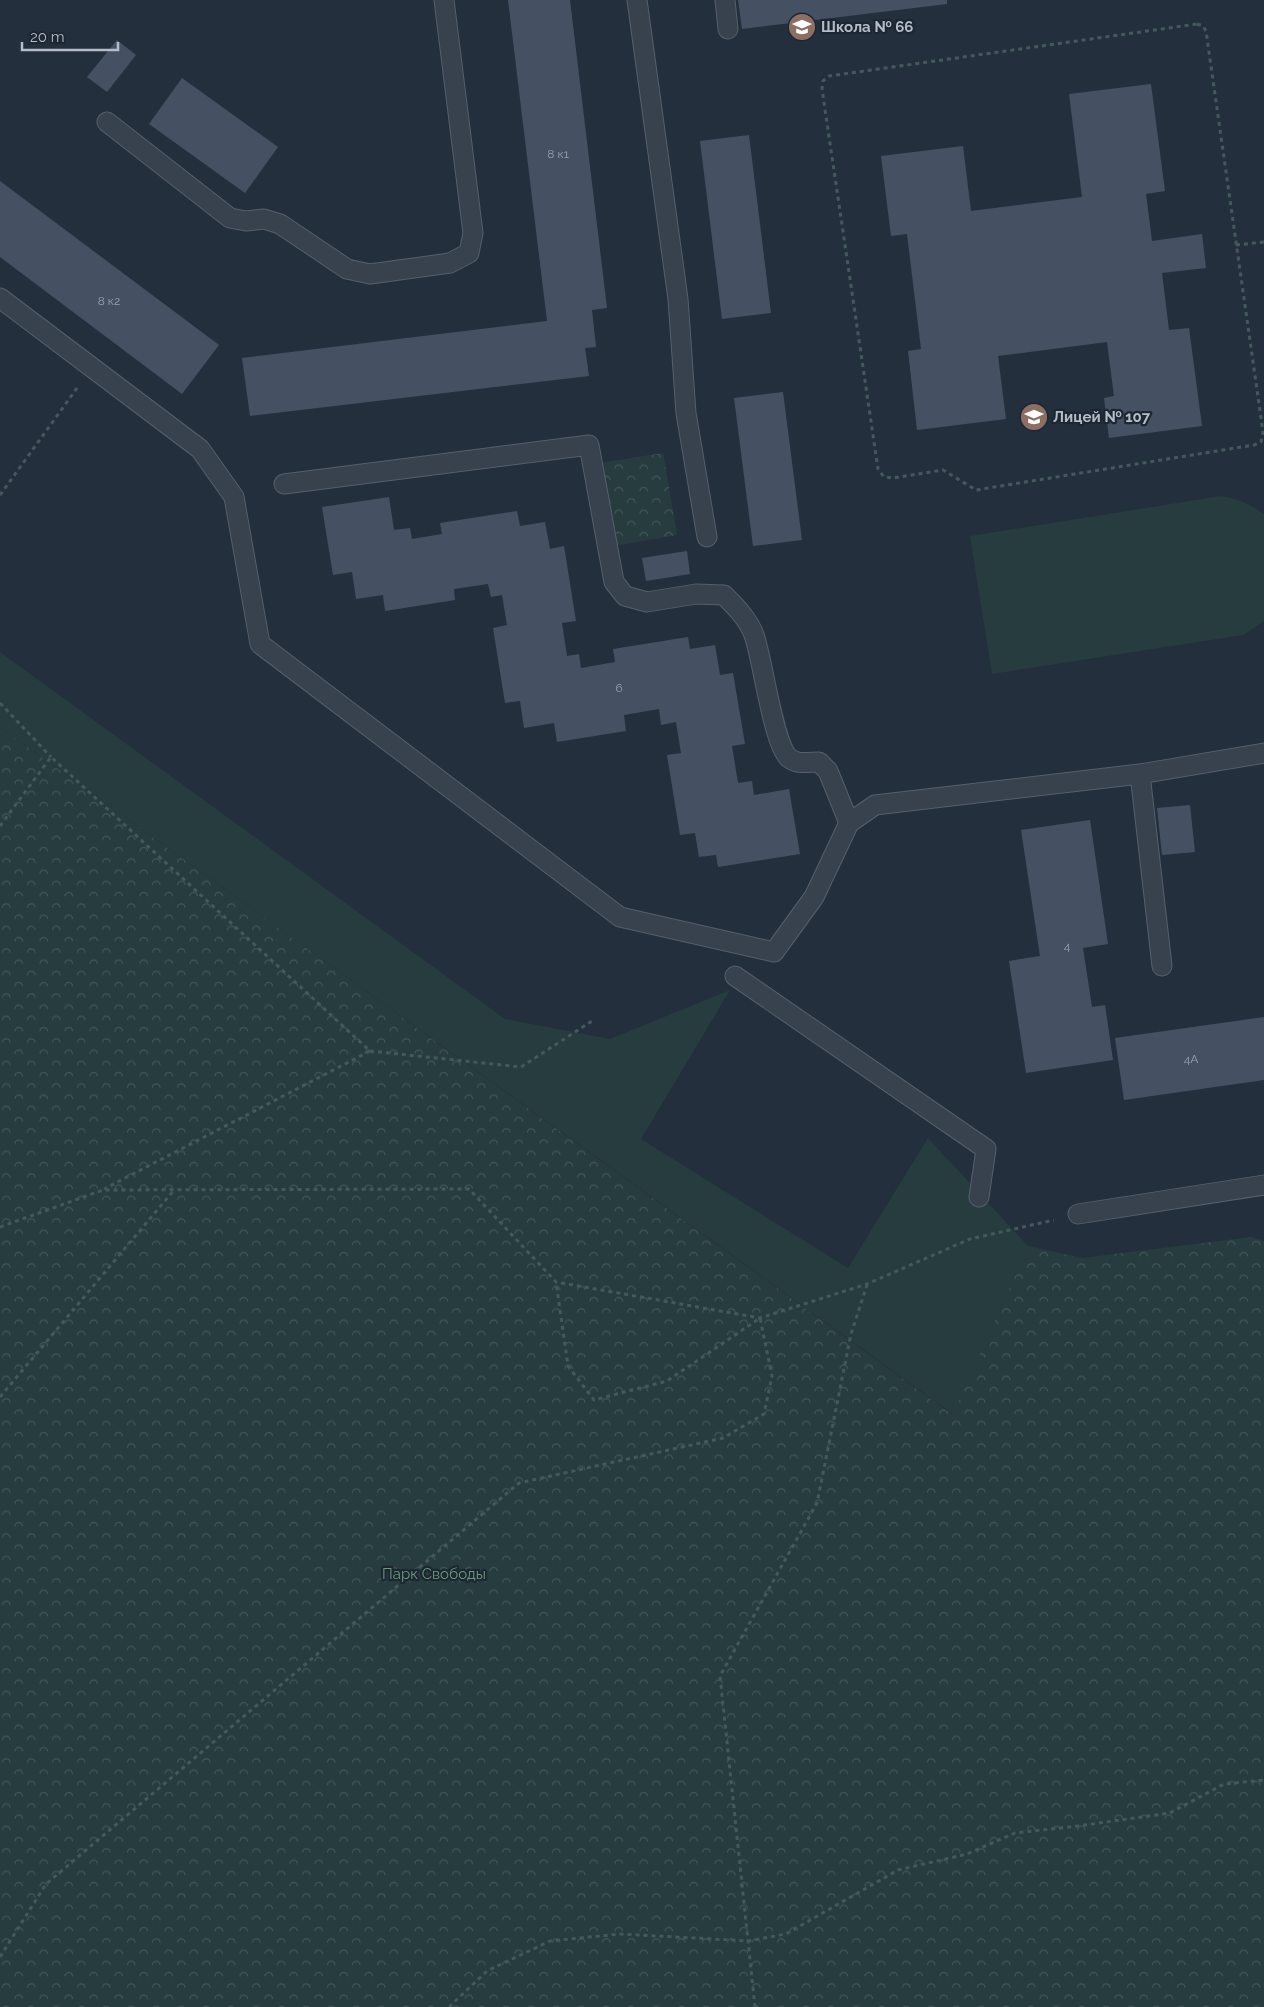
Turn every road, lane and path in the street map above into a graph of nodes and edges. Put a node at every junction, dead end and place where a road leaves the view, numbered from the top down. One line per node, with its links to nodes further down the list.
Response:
1 (444, 0): 5 (lane)
2 (637, 0): 12 (lane)
3 (725, 0): 4 (lane)
4 (728, 29)
5 (106, 122)
6 (1264, 242): 7 (path)
7 (1236, 246): 7 (path)
8 (0, 298): 9 (lane)
9 (92, 367): 11 (path); 17 (lane)
10 (284, 484): 17 (lane)
11 (0, 495)
12 (707, 537)
13 (0, 703): 15 (path)
14 (1264, 753): 16 (lane)
15 (51, 757): 18 (path); 22 (path)
16 (1140, 774): 17 (lane); 19 (lane)
17 (849, 823)
18 (0, 826)
19 (1162, 966)
20 (735, 976): 26 (lane)
21 (592, 1021): 22 (path)
22 (370, 1051): 25 (path)
23 (1264, 1185): 27 (lane)
24 (174, 1189): 25 (path); 29 (path); 32 (path)
25 (103, 1190): 28 (path)
26 (979, 1198)
27 (1078, 1214): 30 (path)
28 (0, 1227)
29 (556, 1282): 31 (path); 31 (path)
30 (868, 1284): 31 (path); 34 (path)
31 (760, 1318): 35 (path)
32 (0, 1397)
33 (1264, 1780): 34 (path)
34 (749, 1942): 36 (path); 37 (path)
35 (0, 1957)
36 (449, 2007)
37 (755, 2007)

